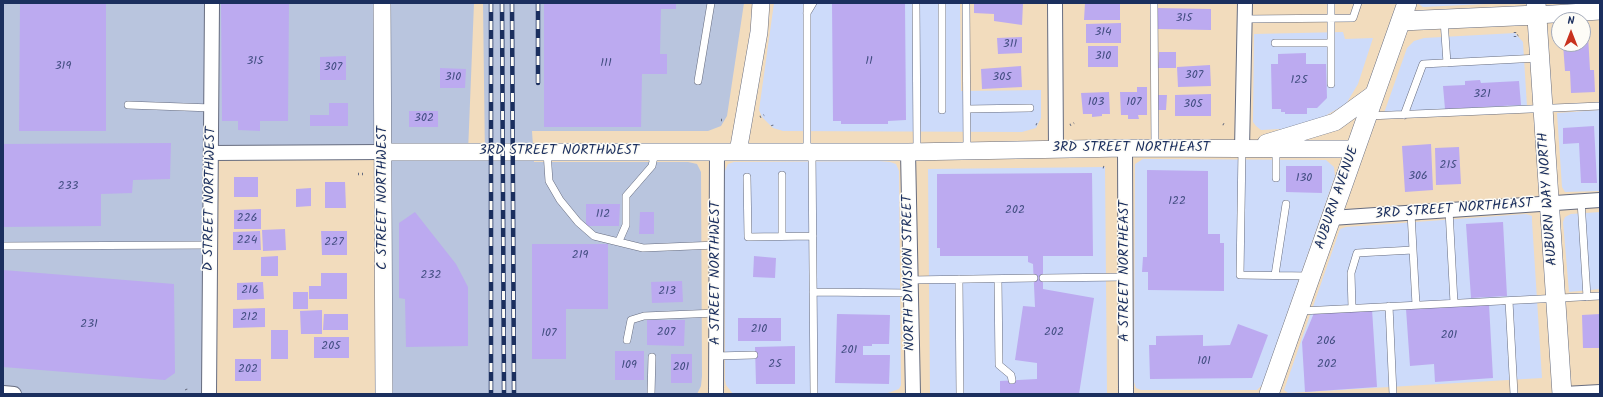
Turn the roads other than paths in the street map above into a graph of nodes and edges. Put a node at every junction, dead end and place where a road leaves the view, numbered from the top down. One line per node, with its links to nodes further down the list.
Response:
1 (212, 3): 32 (street, D STREET NORTHWEST)
2 (382, 3): 47 (street, C STREET NORTHWEST)
3 (711, 3): 27 (lane)
4 (761, 3): 51 (street)
5 (807, 3): 18 (lane)
6 (813, 3): 18 (lane)
7 (916, 3): 45 (lane)
8 (942, 3): 35 (lane)
9 (966, 3): 34 (lane)
10 (1055, 3): 41 (street)
11 (1154, 3): 40 (lane)
12 (1245, 3): 20 (street)
13 (1331, 3): 19 (lane)
14 (1358, 3): 19 (lane)
15 (1407, 3): 22 (main road, AUBURN AVENUE)
16 (1536, 9): 17 (street); 21 (main road); 25 (main road, AUBURN WAY NORTH)
17 (1600, 11)
18 (807, 14): 52 (lane)
19 (1331, 18): 20 (lane); 24 (lane)
20 (1245, 19): 42 (street)
21 (1444, 19): 22 (main road); 26 (lane)
22 (1401, 21): 29 (main road, AUBURN AVENUE)
23 (1275, 43): 24 (lane)
24 (1331, 43): 28 (lane)
25 (1539, 58): 26 (lane); 36 (main road, AUBURN WAY NORTH)
26 (1447, 63): 37 (lane)
27 (698, 81)
28 (1331, 84)
29 (1375, 93): 38 (main road, AUBURN AVENUE); 42 (street)
30 (128, 105): 32 (lane)
31 (1600, 106): 36 (lane)
32 (212, 108): 53 (street, D STREET NORTHWEST)
33 (1030, 108): 34 (lane)
34 (967, 109): 46 (lane)
35 (942, 110)
36 (1543, 110): 37 (lane); 60 (main road, AUBURN WAY NORTH)
37 (1404, 115): 38 (lane)
38 (1366, 116): 44 (main road, AUBURN AVENUE)
39 (1125, 148): 40 (street, 3RD STREET NORTHEAST); 41 (street, 3RD STREET NORTHEAST); 73 (street, A STREET NORTHEAST)
40 (1155, 148): 42 (street, 3RD STREET NORTHEAST)
41 (1056, 149): 46 (street, 3RD STREET NORTHEAST)
42 (1242, 149): 43 (street, 3RD STREET NORTHEAST); 71 (lane)
43 (1276, 149): 44 (street, 3RD STREET NORTHEAST); 56 (lane)
44 (1354, 149): 63 (main road, AUBURN AVENUE)
45 (912, 151): 46 (street, 3RD STREET NORTHEAST); 52 (street, 3RD STREET NORTHWEST); 78 (street, NORTH DIVISION STREET)
46 (967, 151)
47 (384, 152): 48 (street, 3RD STREET NORTHWEST); 53 (street, 3RD STREET NORTHWEST); 99 (street, C STREET NORTHWEST)
48 (547, 152): 49 (street, 3RD STREET NORTHWEST); 66 (lane)
49 (655, 152): 50 (street, 3RD STREET NORTHWEST); 66 (lane)
50 (717, 152): 51 (street, 3RD STREET NORTHWEST); 68 (street, A STREET NORTHWEST)
51 (738, 152): 52 (street, 3RD STREET NORTHWEST)
52 (810, 152): 65 (lane)
53 (212, 153): 67 (street, D STREET NORTHWEST)
54 (782, 175): 64 (lane)
55 (747, 177): 64 (lane)
56 (1276, 178)
57 (1600, 200): 58 (street, 3RD STREET NORTHEAST)
58 (1581, 202): 60 (street, 3RD STREET NORTHEAST); 81 (lane)
59 (1286, 204): 71 (lane)
60 (1549, 204): 61 (street, 3RD STREET NORTHEAST); 82 (main road, AUBURN WAY NORTH)
61 (1449, 210): 62 (street, 3RD STREET NORTHEAST); 84 (lane)
62 (1411, 213): 63 (street, 3RD STREET NORTHEAST); 70 (lane)
63 (1331, 218): 72 (main road, AUBURN AVENUE)
64 (782, 236): 65 (lane)
65 (813, 236): 79 (lane)
66 (619, 241): 68 (lane)
67 (210, 245): 69 (lane); 98 (street, D STREET NORTHWEST)
68 (717, 245): 89 (street, A STREET NORTHWEST)
69 (3, 246)
70 (1413, 250): 85 (lane); 87 (lane)
71 (1275, 275): 72 (lane)
72 (1311, 276): 88 (main road, AUBURN AVENUE)
73 (1126, 277): 75 (lane); 105 (street, A STREET NORTHEAST)
74 (1034, 278): 77 (lane)
75 (1044, 278)
76 (958, 279): 77 (lane); 78 (lane); 104 (lane)
77 (998, 279): 94 (lane)
78 (910, 286): 79 (lane); 103 (street, NORTH DIVISION STREET)
79 (813, 292): 102 (lane)
80 (1600, 296): 81 (lane)
81 (1587, 297): 82 (lane)
82 (1555, 298): 83 (lane); 109 (main road, AUBURN WAY NORTH)
83 (1509, 301): 84 (lane); 108 (lane)
84 (1454, 303): 85 (lane)
85 (1416, 305): 86 (lane)
86 (1389, 306): 87 (lane); 107 (lane)
87 (1352, 308): 88 (lane)
88 (1298, 311): 106 (main road, AUBURN AVENUE)
89 (717, 313): 90 (lane); 92 (street, A STREET NORTHWEST)
90 (627, 340)
91 (754, 355): 92 (lane)
92 (716, 356): 101 (street, A STREET NORTHWEST)
93 (652, 357): 100 (lane)
94 (1012, 380)
95 (1600, 392): 109 (street)
96 (3, 393): 97 (street)
97 (14, 394)
98 (209, 394)
99 (384, 394)
100 (651, 394)
101 (716, 394)
102 (814, 394)
103 (913, 394)
104 (960, 394)
105 (1126, 394)
106 (1269, 394)
107 (1393, 394)
108 (1514, 394)
109 (1563, 394)

